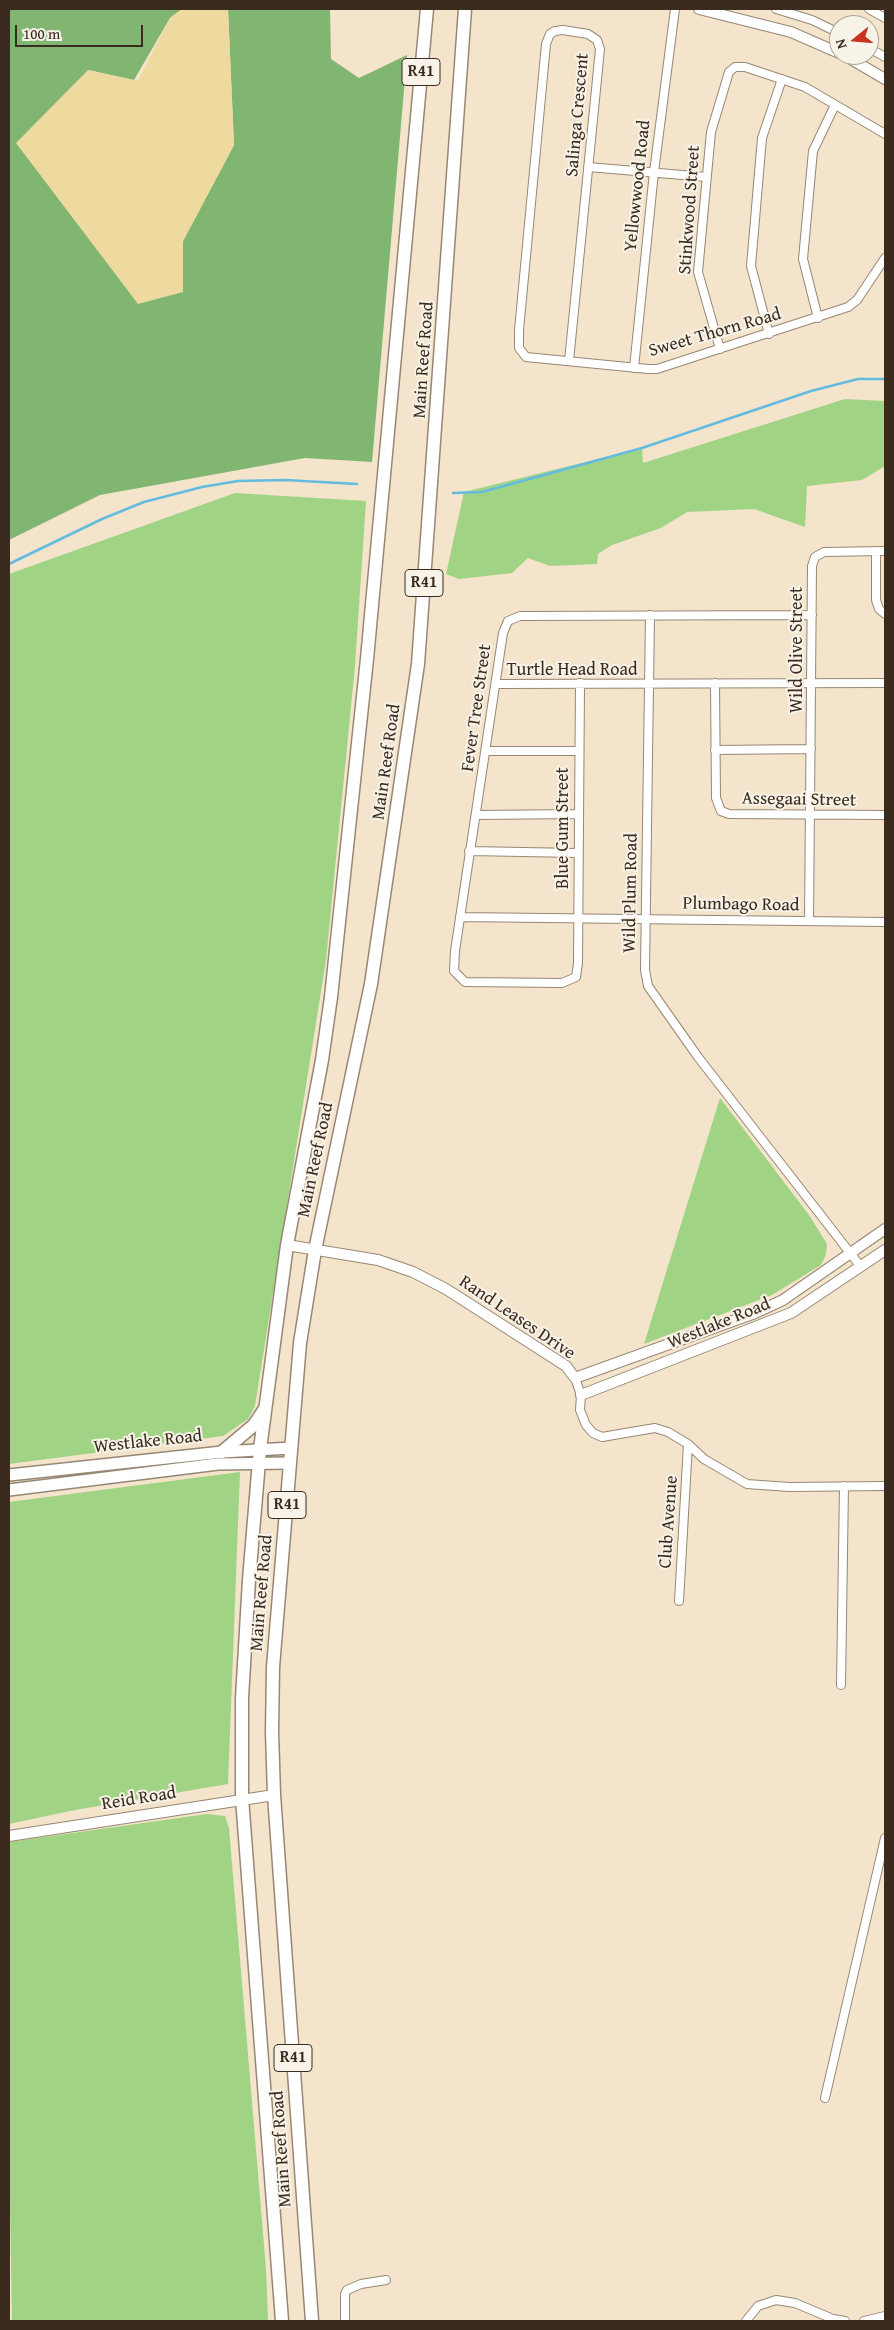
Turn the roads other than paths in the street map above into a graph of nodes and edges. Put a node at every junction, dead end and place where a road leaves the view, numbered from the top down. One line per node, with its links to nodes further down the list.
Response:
1 (427, 9): 53 (main road, Main Reef Road / R41)
2 (466, 9): 54 (main road, Main Reef Road / R41)
3 (675, 9): 16 (street, Yellowwood Road)
4 (699, 9): 9 (street)
5 (776, 9): 8 (street)
6 (869, 9): 7 (street)
7 (883, 14)
8 (829, 28)
9 (829, 49)
10 (861, 65): 12 (street)
11 (782, 79): 13 (street); 17 (street, Stinkwood Street); 21 (street)
12 (885, 79)
13 (835, 104): 14 (street); 19 (street)
14 (885, 134)
15 (588, 166): 16 (street); 20 (street, Salinga Crescent); 23 (street, Salinga Crescent)
16 (654, 172): 17 (street); 24 (street, Yellowwood Road)
17 (706, 177): 22 (street, Stinkwood Street)
18 (885, 258): 19 (street, Sweet Thorn Road)
19 (818, 318): 21 (street, Sweet Thorn Road)
20 (519, 330): 23 (street, Sweet Thorn Road)
21 (768, 334): 22 (street, Sweet Thorn Road)
22 (720, 349): 24 (street, Sweet Thorn Road)
23 (569, 361): 24 (street, Sweet Thorn Road)
24 (634, 368)
25 (876, 551): 26 (street, Wild Olive Street); 27 (street); 29 (street, Wild Olive Street)
26 (885, 551)
27 (885, 614)
28 (650, 615): 29 (street, Fever Tree Street); 34 (street, Fever Tree Street); 35 (street, Wild Plum Road)
29 (812, 615): 33 (street, Wild Olive Street)
30 (885, 682): 33 (street)
31 (580, 683): 34 (street, Turtle Head Road); 35 (street, Turtle Head Road); 39 (street, Blue Gum Street)
32 (715, 683): 33 (street); 35 (street); 37 (street, Assegaai Street)
33 (811, 683): 36 (street, Wild Olive Street)
34 (496, 684): 38 (street, Fever Tree Street)
35 (648, 685): 47 (street, Wild Plum Road)
36 (811, 749): 37 (street); 42 (street, Wild Olive Street)
37 (715, 750): 42 (street, Assegaai Street)
38 (486, 751): 39 (street); 41 (street, Fever Tree Street)
39 (579, 751): 40 (street, Blue Gum Street)
40 (578, 814): 41 (street); 45 (street, Blue Gum Street)
41 (476, 815): 44 (street, Fever Tree Street)
42 (812, 815): 43 (street, Assegaai Street); 49 (street, Wild Olive Street)
43 (885, 815)
44 (469, 851): 45 (street); 46 (street, Fever Tree Street)
45 (577, 853): 48 (street, Blue Gum Street)
46 (460, 917): 48 (street, Plumbago Road); 51 (street, Fever Tree Street)
47 (646, 918): 48 (street, Plumbago Road); 49 (street, Plumbago Road); 56 (street, Wild Plum Road)
48 (578, 919): 51 (street, Blue Gum Street)
49 (809, 921): 50 (street, Plumbago Road)
50 (885, 922)
51 (578, 973)
52 (885, 1229): 56 (street)
53 (286, 1245): 54 (street, Rand Leases Drive); 60 (main road, Main Reef Road / R41)
54 (315, 1250): 58 (street, Rand Leases Drive); 62 (main road, Main Reef Road / R41)
55 (885, 1250): 57 (street, Westlake Road)
56 (851, 1254): 57 (street, Wild Plum Road); 58 (street)
57 (861, 1267): 59 (street, Westlake Road)
58 (575, 1378): 59 (street, Rand Leases Drive)
59 (581, 1395): 61 (street, Rand Leases Drive)
60 (265, 1409): 63 (main road, Main Reef Road / R41); 64 (main road)
61 (688, 1444): 68 (street, Rand Leases Drive); 71 (street, Club Avenue)
62 (291, 1448): 63 (main road, Westlake Road); 66 (main road, Main Reef Road / R41)
63 (260, 1449): 64 (main road, Westlake Road); 65 (main road, Main Reef Road / R41)
64 (222, 1452): 67 (main road, Westlake Road)
65 (258, 1464): 66 (main road, Westlake Road); 70 (main road, Westlake Road); 74 (main road, Main Reef Road / R41)
66 (289, 1464): 73 (main road, Main Reef Road / R41)
67 (9, 1475)
68 (844, 1486): 69 (street, Rand Leases Drive); 72 (street)
69 (885, 1486)
70 (9, 1490)
71 (679, 1601)
72 (840, 1685)
73 (274, 1794): 74 (street, Reid Road); 81 (main road, Main Reef Road / R41)
74 (242, 1798): 75 (street, Reid Road); 80 (main road, Main Reef Road / R41)
75 (9, 1836)
76 (885, 1838): 77 (street)
77 (825, 2098)
78 (386, 2280): 82 (street)
79 (885, 2316): 85 (street)
80 (282, 2321)
81 (312, 2321)
82 (345, 2321)
83 (746, 2321): 84 (street)
84 (845, 2321)
85 (864, 2321)

